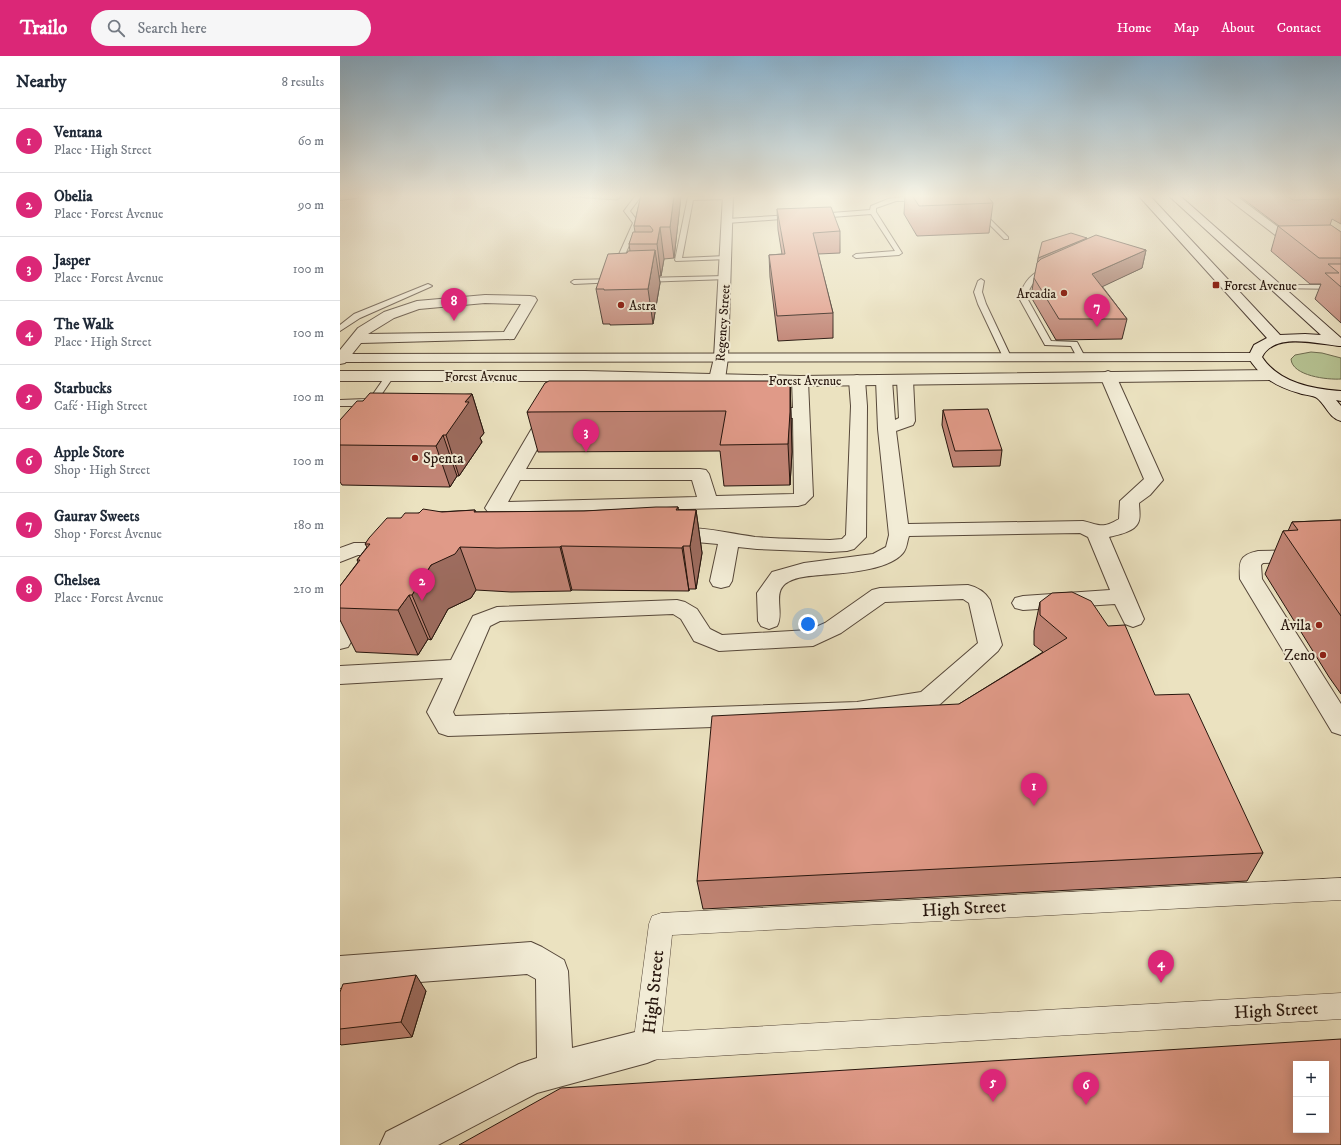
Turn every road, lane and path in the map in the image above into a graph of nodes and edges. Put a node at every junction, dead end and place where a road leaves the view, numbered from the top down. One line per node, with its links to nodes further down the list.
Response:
1 (626, 246): 9 (lane)
2 (681, 246): 8 (lane)
3 (726, 246): 8 (street, Regency Street)
4 (895, 246): 7 (lane)
5 (1190, 246): 21 (street)
6 (1229, 246): 17 (street)
7 (856, 256)
8 (726, 258): 11 (street, Regency Street)
9 (633, 261)
10 (1055, 266): 25 (lane)
11 (725, 278): 12 (lane); 28 (street, Regency Street)
12 (637, 280)
13 (621, 281): 15 (lane)
14 (981, 281): 23 (lane)
15 (574, 282)
16 (428, 286): 19 (lane)
17 (1275, 287): 18 (lane); 22 (street)
18 (1341, 287)
19 (340, 329)
20 (357, 339): 20 (street); 29 (street)
21 (1277, 340): 22 (street); 26 (street)
22 (1339, 342)
23 (1007, 357): 24 (street, Forest Avenue); 28 (street, Forest Avenue)
24 (1033, 357): 25 (street, Forest Avenue); 37 (street)
25 (1081, 357): 26 (street, Forest Avenue)
26 (1255, 357): 30 (street)
27 (508, 358): 28 (street, Forest Avenue); 29 (street, Forest Avenue); 33 (street)
28 (721, 358): 36 (street, Regency Street)
29 (340, 359)
30 (1270, 375): 35 (street, Forest Avenue); 43 (street)
31 (340, 376): 32 (street, Forest Avenue)
32 (390, 376): 33 (street, Forest Avenue); 45 (lane)
33 (494, 376): 34 (street, Forest Avenue)
34 (585, 376): 36 (street, Forest Avenue); 42 (street)
35 (1108, 376): 37 (street, Forest Avenue); 56 (street)
36 (717, 379): 41 (street, Forest Avenue)
37 (1038, 379): 40 (street, Forest Avenue)
38 (857, 380): 39 (street, Forest Avenue); 41 (street, Forest Avenue); 58 (street)
39 (884, 380): 40 (street, Forest Avenue); 52 (street)
40 (905, 380): 52 (street)
41 (800, 381): 50 (street)
42 (574, 393)
43 (1321, 393): 44 (street); 51 (street)
44 (1341, 396)
45 (366, 402): 46 (lane); 47 (lane)
46 (340, 403)
47 (357, 411)
48 (562, 411): 53 (street)
49 (745, 412): 50 (street)
50 (801, 413): 54 (street)
51 (1341, 416)
52 (888, 429): 55 (street)
53 (515, 475): 54 (street); 54 (street)
54 (708, 502)
55 (898, 530): 56 (street); 65 (street)
56 (1097, 533): 62 (street)
57 (650, 535): 58 (street)
58 (729, 539): 61 (street)
59 (1341, 555): 69 (street)
60 (340, 556): 66 (street)
61 (721, 580)
62 (1123, 596): 63 (street); 64 (street)
63 (1023, 603)
64 (1133, 619)
65 (769, 622)
66 (340, 641)
67 (459, 668): 67 (street); 68 (street)
68 (340, 675)
69 (1341, 725)
70 (1341, 889): 73 (street, High Street)
71 (340, 972): 74 (street)
72 (1341, 1006): 73 (street, High Street)
73 (647, 1046): 74 (street)
74 (555, 1070): 75 (street)
75 (399, 1145)

